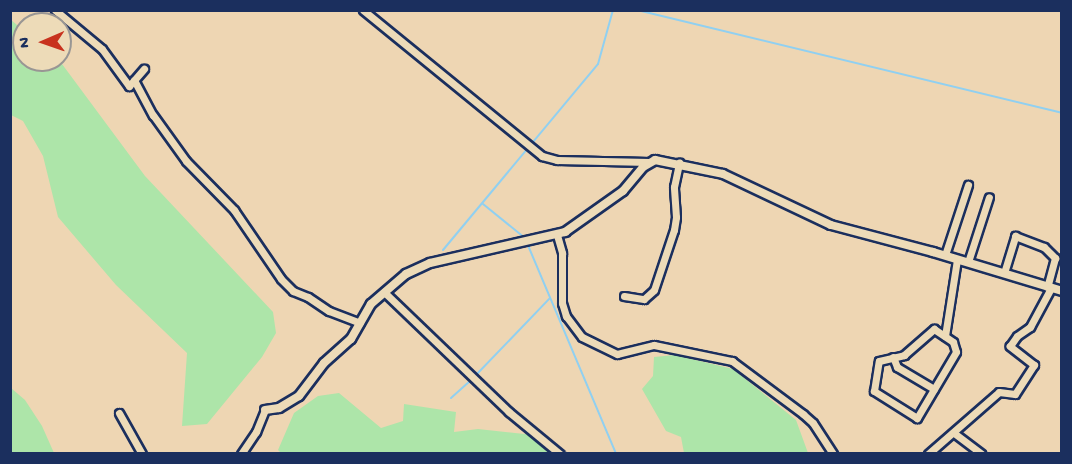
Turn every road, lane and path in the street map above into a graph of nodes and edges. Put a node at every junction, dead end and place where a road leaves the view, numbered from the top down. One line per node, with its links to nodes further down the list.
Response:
1 (55, 10): 4 (street)
2 (363, 10): 5 (street)
3 (144, 69): 4 (street)
4 (134, 80): 18 (street)
5 (649, 162): 6 (street); 9 (street)
6 (679, 163): 10 (street); 17 (street)
7 (968, 185): 10 (street)
8 (989, 197): 12 (street)
9 (557, 235): 16 (street); 28 (street)
10 (945, 255): 11 (street)
11 (957, 259): 12 (street); 19 (street)
12 (968, 262): 13 (street)
13 (1004, 273): 14 (street); 14 (street)
14 (1049, 287): 15 (street); 24 (street)
15 (1062, 291)
16 (384, 292): 18 (street); 27 (street)
17 (624, 296)
18 (360, 323): 22 (street)
19 (945, 336): 20 (street); 21 (street)
20 (893, 357): 21 (street); 21 (street)
21 (934, 389)
22 (265, 410): 26 (street)
23 (119, 413): 25 (street)
24 (954, 433): 29 (street); 30 (street)
25 (142, 453)
26 (241, 453)
27 (560, 453)
28 (833, 453)
29 (930, 453)
30 (981, 453)

